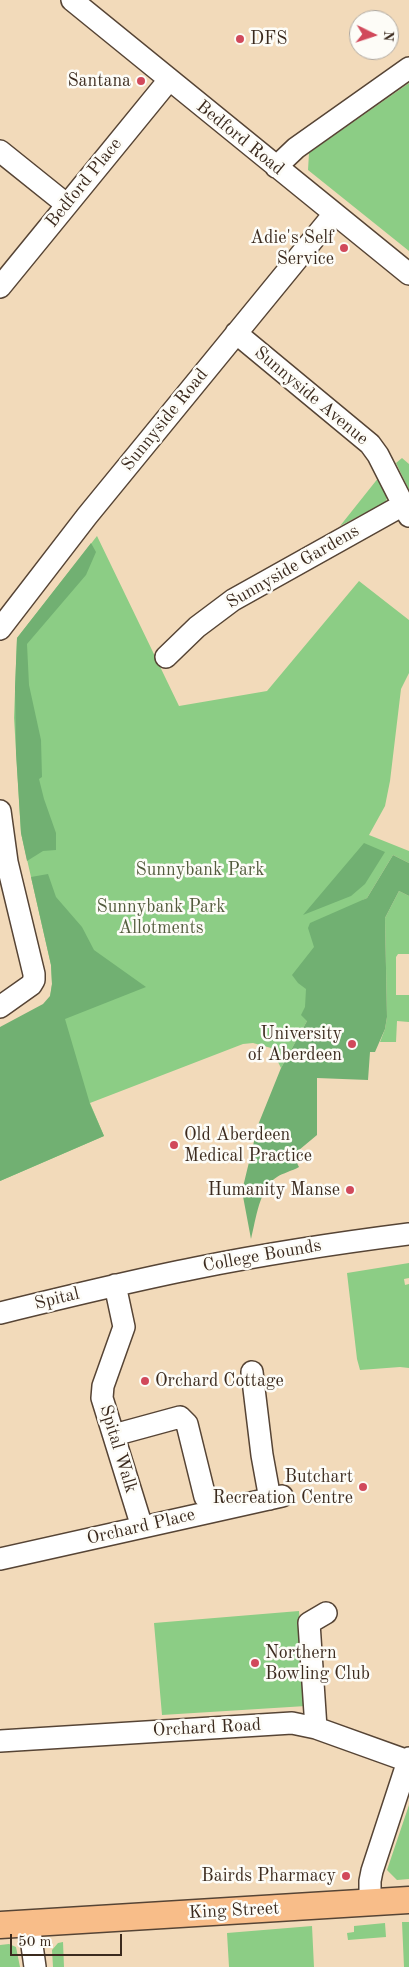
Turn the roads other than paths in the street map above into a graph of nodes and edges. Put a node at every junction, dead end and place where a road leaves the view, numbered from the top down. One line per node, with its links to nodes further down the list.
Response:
1 (72, 0): 3 (street, Bedford Road)
2 (409, 68): 5 (street)
3 (169, 80): 5 (street, Bedford Road); 6 (street, Bedford Place)
4 (0, 151): 6 (street)
5 (276, 166): 7 (street, Bedford Road)
6 (66, 204): 9 (street, Bedford Place)
7 (334, 214): 8 (street, Bedford Road); 10 (street, Sunnyside Road)
8 (409, 274)
9 (0, 287)
10 (236, 333): 11 (street, Sunnyside Avenue); 12 (street, Sunnyside Road)
11 (406, 510): 13 (street, Sunnyside Gardens)
12 (0, 629)
13 (166, 657)
14 (0, 811): 15 (street)
15 (0, 1008)
16 (409, 1234): 17 (street, College Bounds)
17 (115, 1284): 18 (street, Spital); 20 (street, Spital Walk)
18 (0, 1313)
19 (252, 1372): 22 (street, Orchard Place)
20 (114, 1435): 21 (street); 22 (street, Spital Walk)
21 (205, 1497)
22 (142, 1527): 23 (street, Orchard Place)
23 (0, 1559)
24 (326, 1613): 25 (street)
25 (316, 1728): 26 (street, Orchard Road); 27 (street, Orchard Road)
26 (0, 1740)
27 (409, 1759): 29 (street)
28 (409, 1900): 29 (main road, King Street)
29 (370, 1903): 30 (main road, King Street)
30 (29, 1924): 31 (main road, King Street); 32 (street)
31 (0, 1925)
32 (35, 1967)

